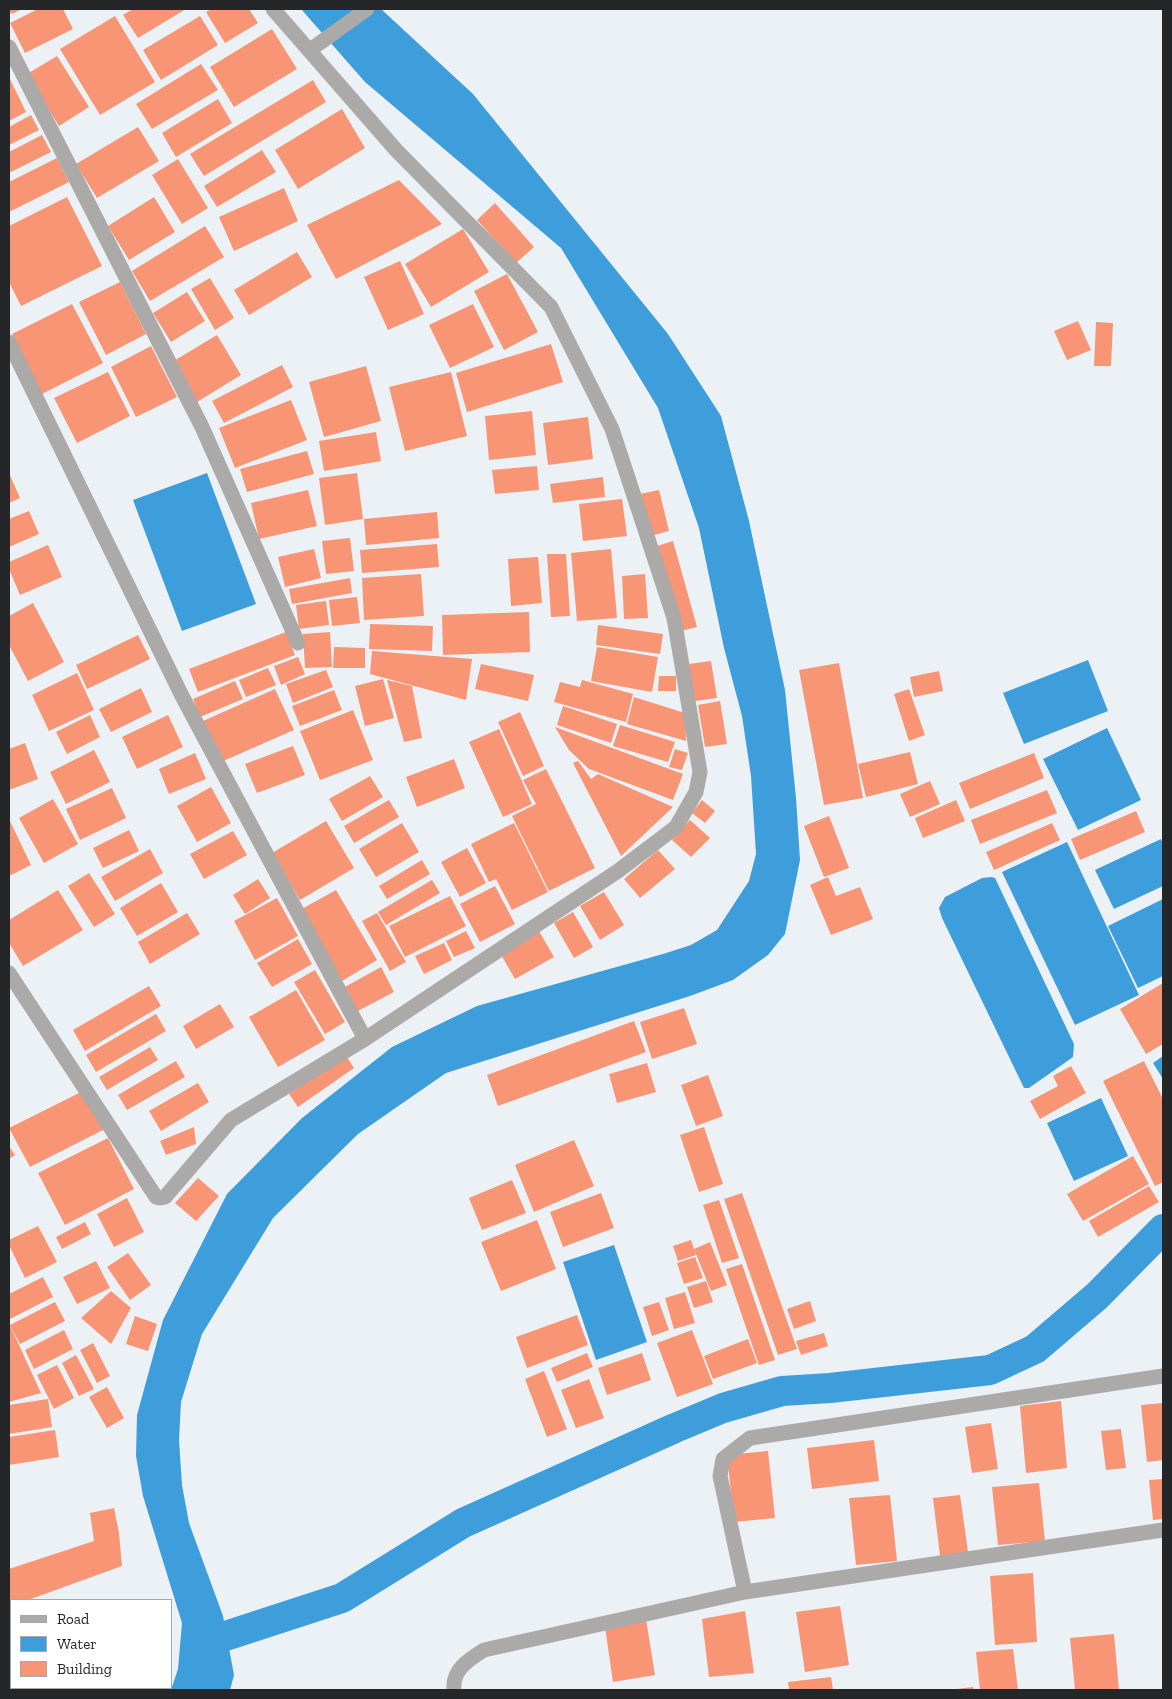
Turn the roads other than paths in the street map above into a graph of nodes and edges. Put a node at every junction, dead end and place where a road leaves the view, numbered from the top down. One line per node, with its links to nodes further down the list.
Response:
1 (273, 9): 3 (street)
2 (367, 9): 3 (street)
3 (316, 45): 8 (street)
4 (9, 47): 6 (street)
5 (9, 342): 8 (street)
6 (298, 643)
7 (9, 973): 8 (street)
8 (365, 1039)
9 (1163, 1376): 11 (street)
10 (1163, 1530): 11 (street)
11 (745, 1592): 12 (street)
12 (454, 1690)

